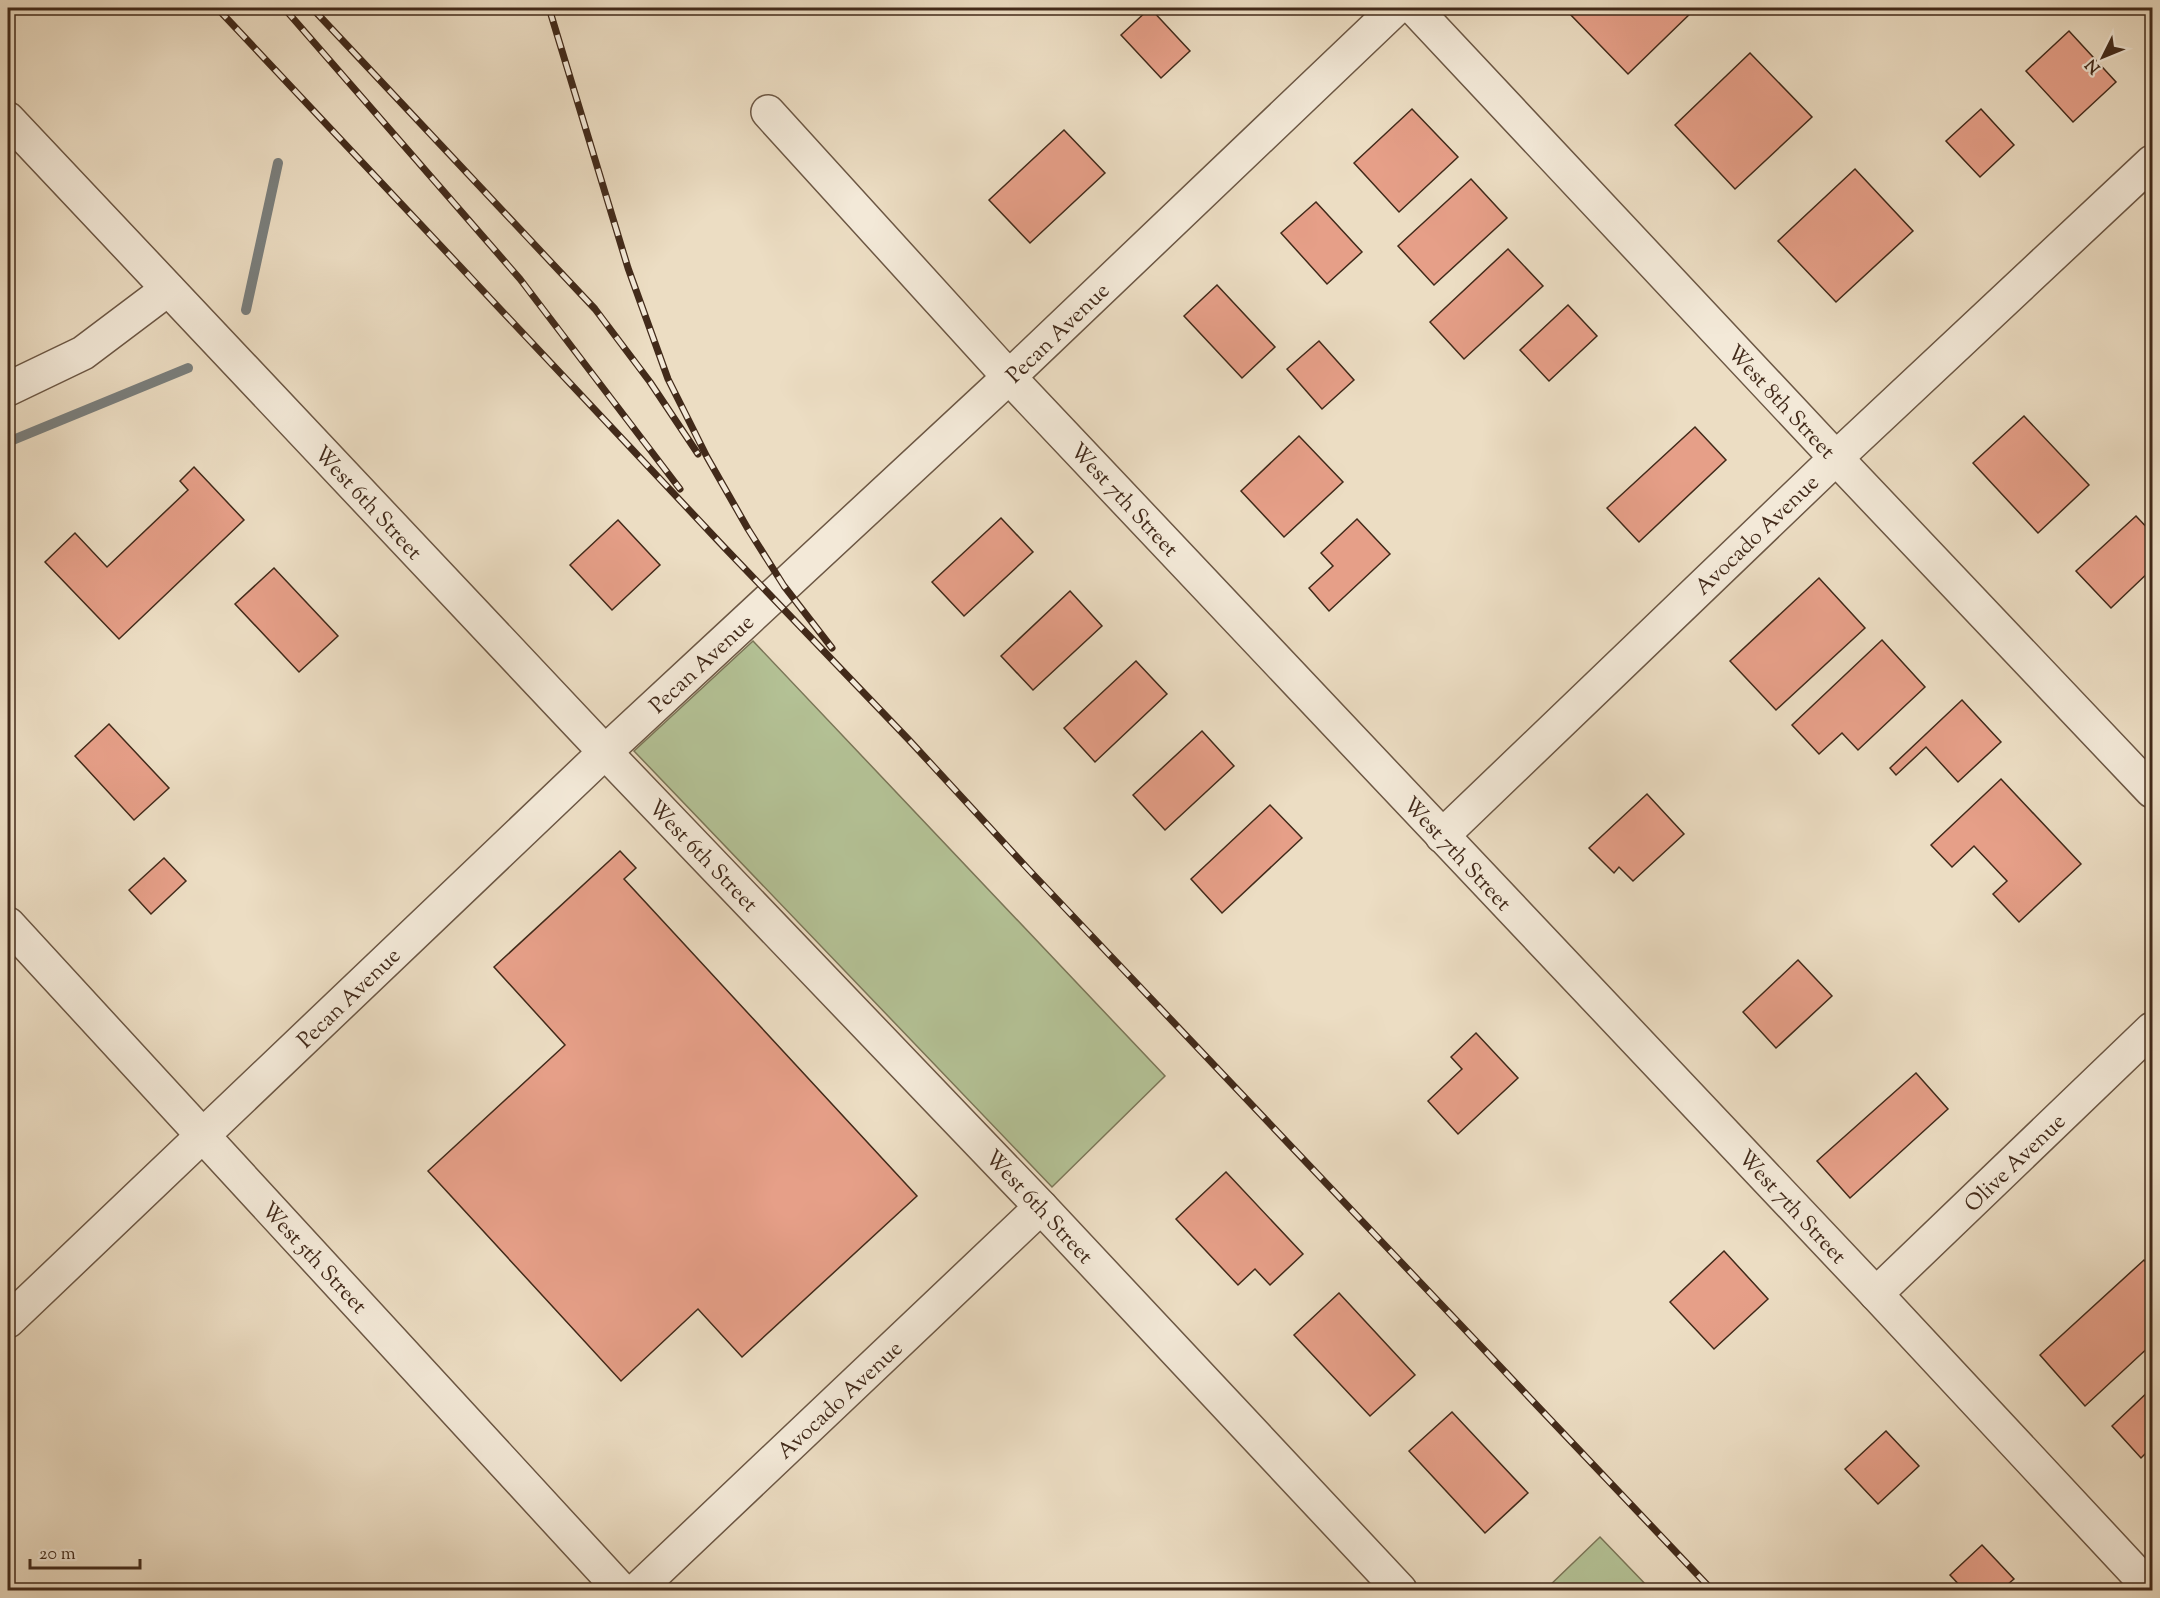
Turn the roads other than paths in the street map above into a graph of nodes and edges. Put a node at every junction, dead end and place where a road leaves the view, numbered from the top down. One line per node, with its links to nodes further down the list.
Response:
1 (1396, 8): 7 (street, Pecan Avenue)
2 (1414, 8): 9 (street, West 8th Street)
3 (768, 112): 7 (street, West 7th Street)
4 (8, 119): 6 (street, West 6th Street)
5 (2152, 162): 9 (street, Avocado Avenue)
6 (168, 289): 8 (street); 10 (street, West 6th Street)
7 (1009, 377): 10 (street, Pecan Avenue); 12 (street, West 7th Street)
8 (8, 388)
9 (1836, 458): 11 (street, West 8th Street); 12 (street, Avocado Avenue)
10 (605, 752): 15 (street, Pecan Avenue); 16 (street, West 6th Street)
11 (2152, 791)
12 (1442, 836): 17 (street, West 7th Street)
13 (8, 924): 15 (street, West 5th Street)
14 (2152, 1029): 17 (street, Olive Avenue)
15 (203, 1136): 18 (street, Pecan Avenue); 19 (street, West 5th Street)
16 (1041, 1207): 20 (street, Avocado Avenue); 21 (street, West 6th Street)
17 (1876, 1294): 22 (street, West 7th Street)
18 (8, 1321)
19 (621, 1590)
20 (637, 1590)
21 (1400, 1590)
22 (2152, 1590)

